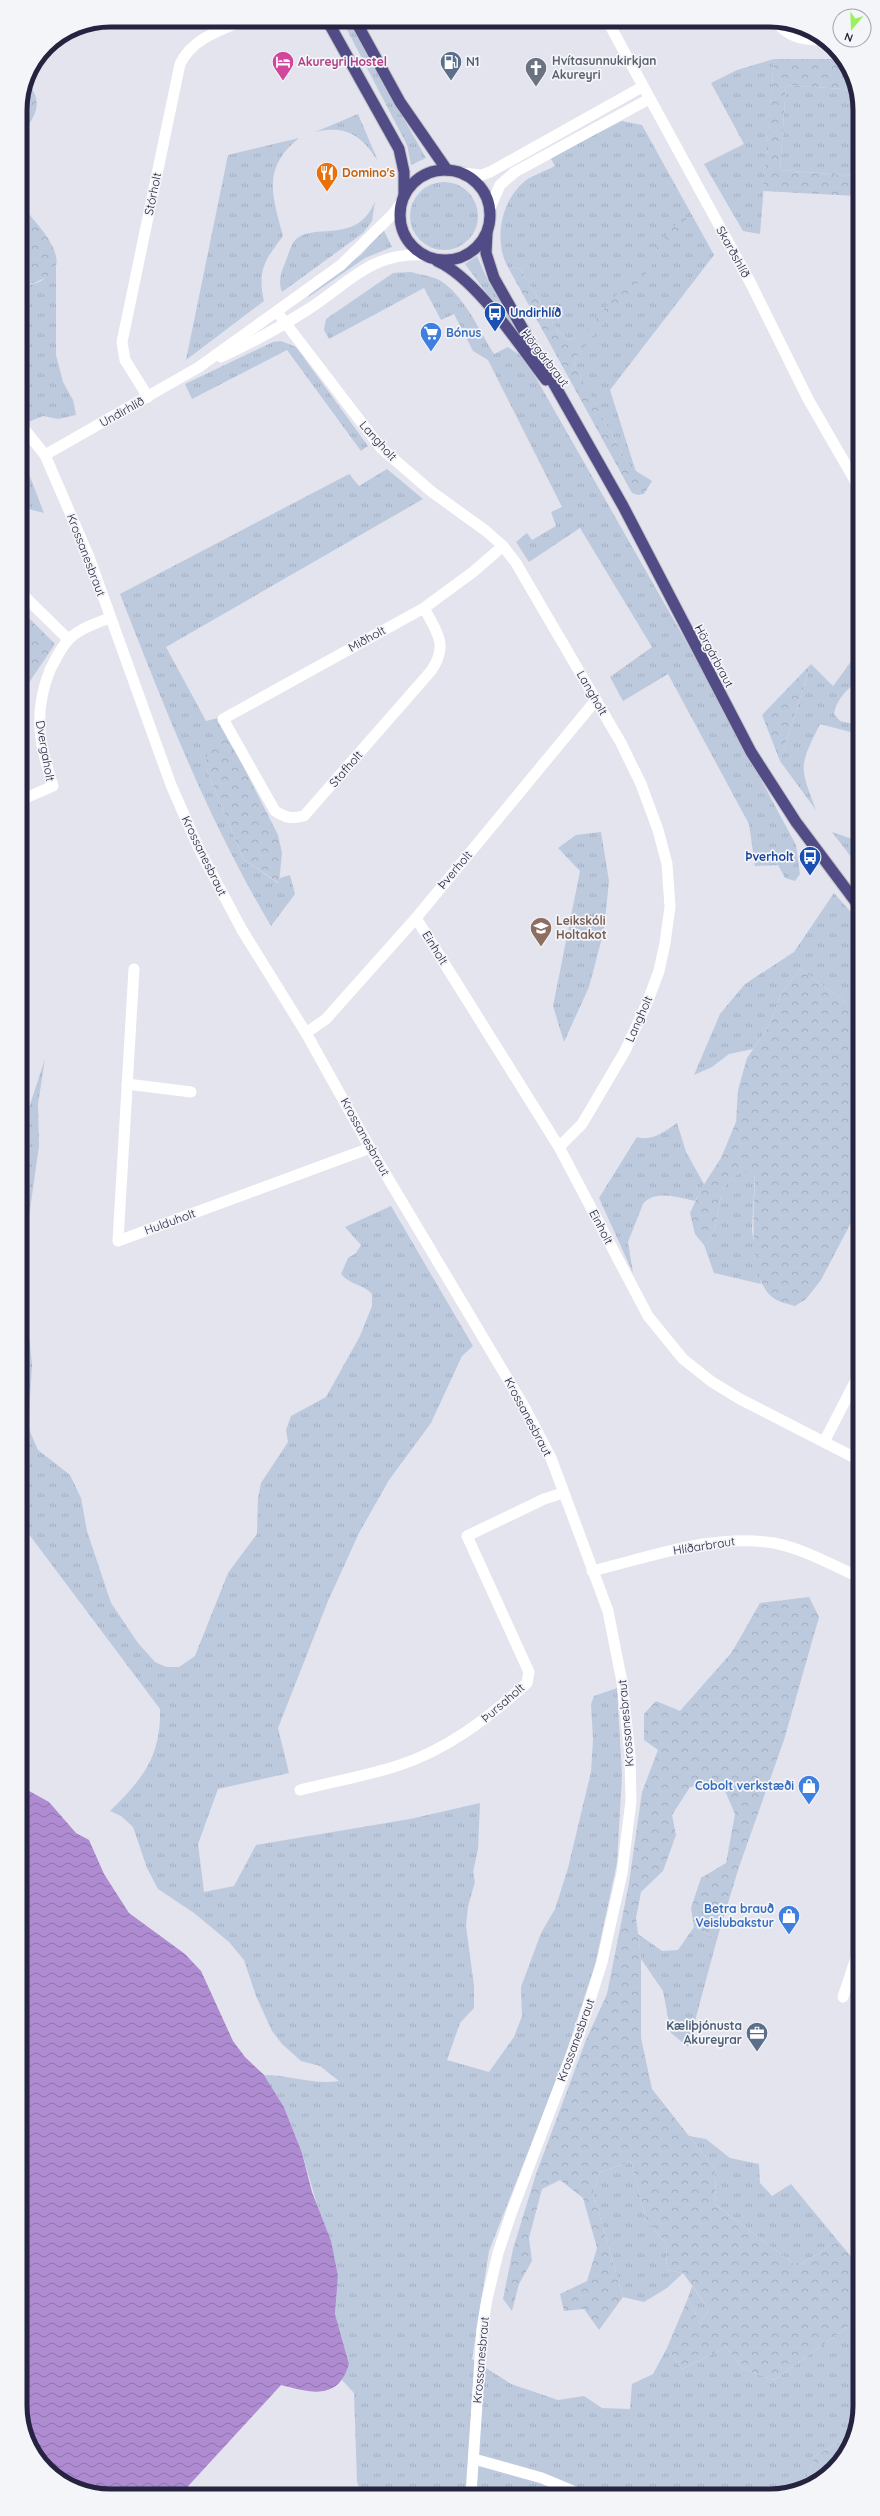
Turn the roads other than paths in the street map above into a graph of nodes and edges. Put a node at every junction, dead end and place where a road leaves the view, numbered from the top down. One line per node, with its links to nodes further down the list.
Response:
1 (228, 27): 19 (street, Stórholt)
2 (331, 27): 11 (highway, Hörgárbraut)
3 (359, 27): 9 (highway)
4 (611, 27): 7 (street, Skarðshlíð)
5 (785, 29): 6 (street)
6 (815, 40)
7 (642, 87): 8 (street, Skarðshlíð); 10 (street)
8 (649, 99): 12 (street); 23 (street, Skarðshlíð)
9 (447, 170): 10 (highway); 11 (highway)
10 (462, 173): 12 (highway)
11 (402, 200): 14 (highway, Hörgárbraut); 16 (street, Undirhlíð)
12 (490, 208): 13 (highway, Hörgárbraut)
13 (487, 233): 15 (highway, Hörgárbraut); 20 (highway, Hörgárbraut)
14 (423, 255): 15 (highway, Hörgárbraut); 17 (street, Undirhlíð)
15 (434, 260): 20 (highway, Hörgárbraut)
16 (277, 312): 17 (street, Langholt); 18 (street, Undirhlíð)
17 (286, 323): 18 (street, Undirhlíð); 24 (street, Langholt)
18 (199, 367): 19 (street, Undirhlíð)
19 (148, 397): 22 (street, Undirhlíð)
20 (567, 408): 32 (highway, Hörgárbraut)
21 (27, 432): 22 (street, Krossanesbraut)
22 (45, 455): 27 (street, Krossanesbraut)
23 (853, 477)
24 (503, 546): 26 (street, Miðholt); 29 (street, Langholt)
25 (27, 599): 28 (street)
26 (424, 608): 30 (street, Miðholt); 30 (street, Stafholt)
27 (110, 618): 28 (street, Dvergaholt); 35 (street, Krossanesbraut)
28 (68, 639): 31 (street, Dvergaholt)
29 (596, 700): 33 (street, Þverholt); 38 (street, Langholt)
30 (223, 719)
31 (27, 797)
32 (853, 898)
33 (416, 918): 35 (street, Þverholt); 38 (street, Einholt)
34 (134, 969): 36 (street, Hulduholt)
35 (306, 1032): 39 (street, Krossanesbraut)
36 (127, 1084): 37 (street); 39 (street, Hulduholt)
37 (191, 1092)
38 (559, 1147): 41 (street, Einholt)
39 (370, 1148): 43 (street, Krossanesbraut)
40 (853, 1386): 41 (street)
41 (824, 1442): 42 (street, Einholt)
42 (853, 1457)
43 (563, 1493): 44 (street, Krossanesbraut); 46 (street, Þursaholt)
44 (592, 1571): 45 (street, Hlíðarbraut); 49 (street, Krossanesbraut)
45 (853, 1575)
46 (300, 1790)
47 (853, 1967): 48 (street)
48 (843, 1997)
49 (474, 2459): 50 (street, Krossanesbraut); 51 (street)
50 (471, 2489)
51 (568, 2489)

